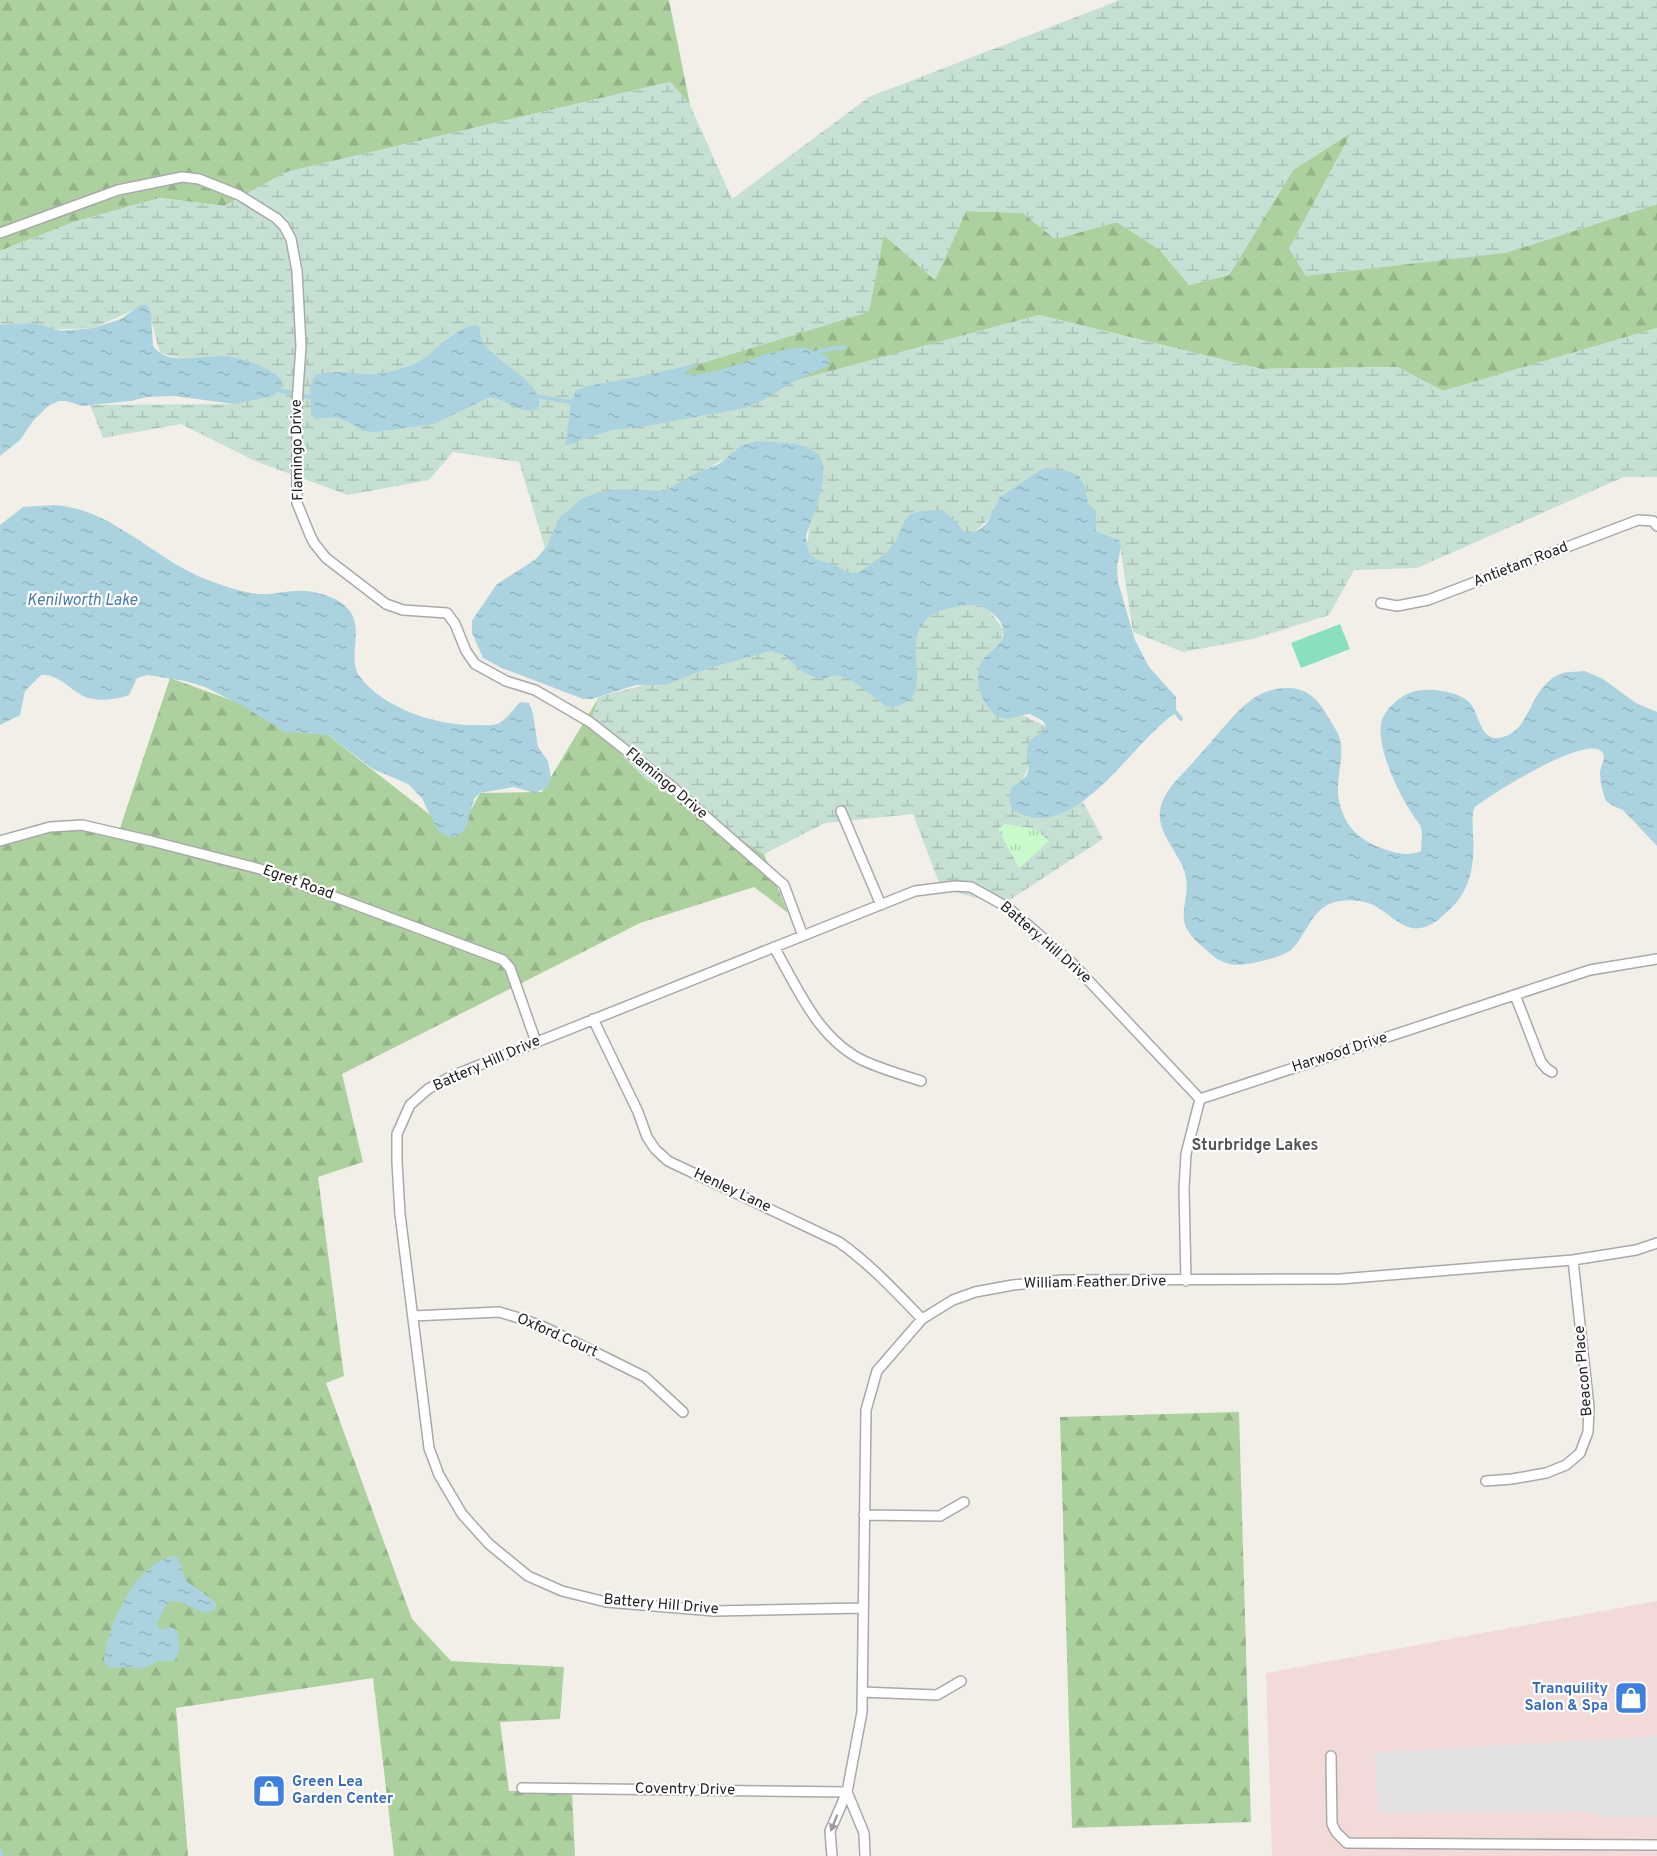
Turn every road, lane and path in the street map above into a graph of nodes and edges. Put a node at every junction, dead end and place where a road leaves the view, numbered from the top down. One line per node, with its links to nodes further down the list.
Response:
1 (0, 233): 7 (street, Flamingo Drive)
2 (1657, 526): 3 (street, Antietam Road)
3 (1381, 603)
4 (841, 811): 6 (street)
5 (0, 841): 12 (street, Egret Road)
6 (881, 905): 7 (street, Battery Hill Drive); 15 (street, Battery Hill Drive)
7 (803, 936): 8 (street, Battery Hill Drive)
8 (774, 947): 11 (street, Battery Hill Drive); 14 (street)
9 (1657, 959): 10 (street, Harwood Drive)
10 (1515, 995): 13 (street); 15 (street, Harwood Drive)
11 (593, 1019): 12 (street, Battery Hill Drive); 20 (street, Henley Lane)
12 (536, 1042): 19 (street, Battery Hill Drive)
13 (1552, 1072)
14 (921, 1081)
15 (1200, 1099): 18 (street)
16 (1657, 1243): 17 (street, William Feather Drive)
17 (1573, 1260): 18 (street, William Feather Drive); 22 (street, Beacon Place)
18 (1186, 1281): 20 (street, William Feather Drive)
19 (413, 1316): 21 (street, Oxford Court); 25 (street, Battery Hill Drive)
20 (922, 1319): 24 (street, William Feather Drive)
21 (683, 1412)
22 (1486, 1481)
23 (964, 1502): 24 (street)
24 (864, 1515): 25 (street, William Feather Drive)
25 (863, 1608): 27 (street, William Feather Drive)
26 (961, 1681): 27 (street)
27 (862, 1692): 30 (street, William Feather Drive)
28 (1331, 1756): 31 (street)
29 (522, 1788): 30 (street, Coventry Drive)
30 (847, 1792): 32 (street, William Feather Drive, one-way to 32); 33 (street)
31 (1657, 1845)
32 (832, 1856)
33 (865, 1856)

